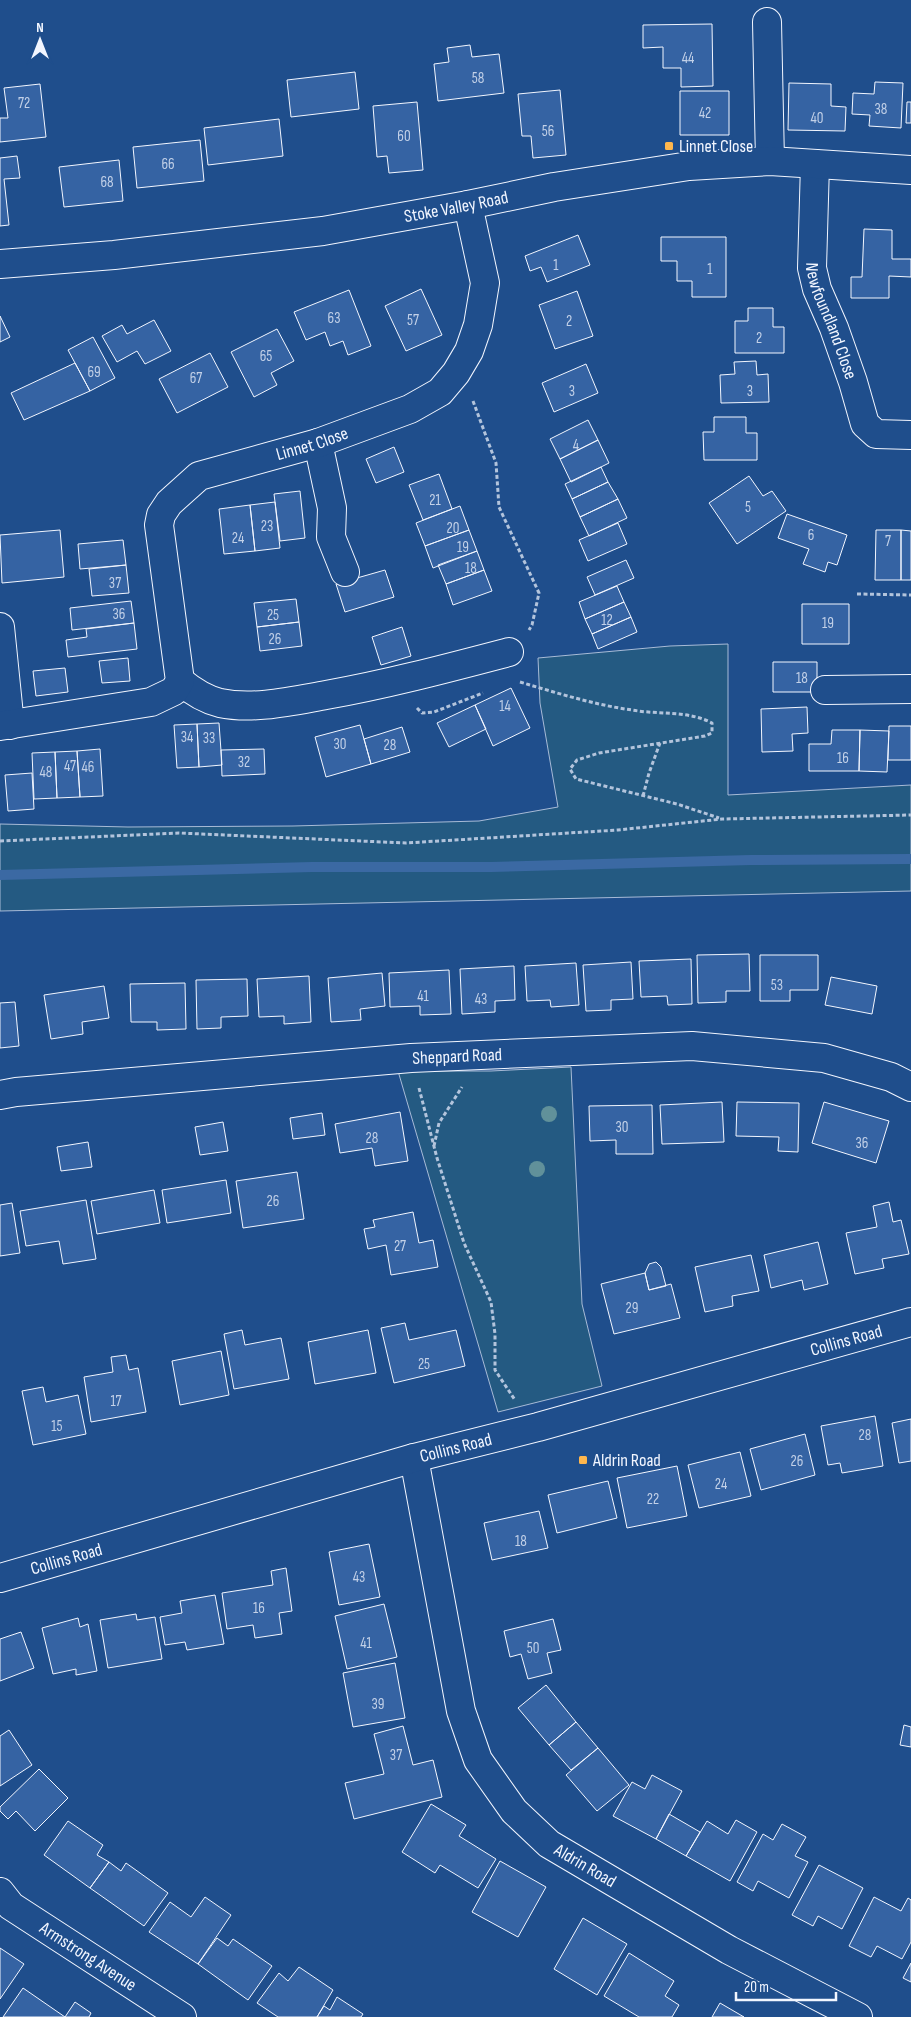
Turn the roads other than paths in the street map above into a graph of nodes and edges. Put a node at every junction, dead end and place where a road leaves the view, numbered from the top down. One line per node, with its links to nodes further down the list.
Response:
1 (767, 22): 2 (street)
2 (770, 161): 3 (street, Stoke Valley Road); 5 (street, Stoke Valley Road)
3 (816, 164): 4 (street, Stoke Valley Road); 7 (street, Newfoundland Close)
4 (911, 170)
5 (468, 205): 6 (street, Stoke Valley Road); 8 (street, Linnet Close)
6 (0, 264)
7 (911, 436)
8 (318, 443): 9 (street); 12 (street, Linnet Close)
9 (345, 572)
10 (0, 627): 15 (street)
11 (508, 652): 12 (street)
12 (180, 681): 15 (street)
13 (911, 689): 14 (street)
14 (825, 690)
15 (5, 726)
16 (911, 1087): 17 (street, Sheppard Road)
17 (0, 1095)
18 (911, 1322): 19 (street, Collins Road)
19 (414, 1458): 20 (street, Collins Road); 23 (street, Aldrin Road)
20 (0, 1578)
21 (0, 1892): 22 (street, Armstrong Avenue)
22 (182, 2017)
23 (858, 2017)

